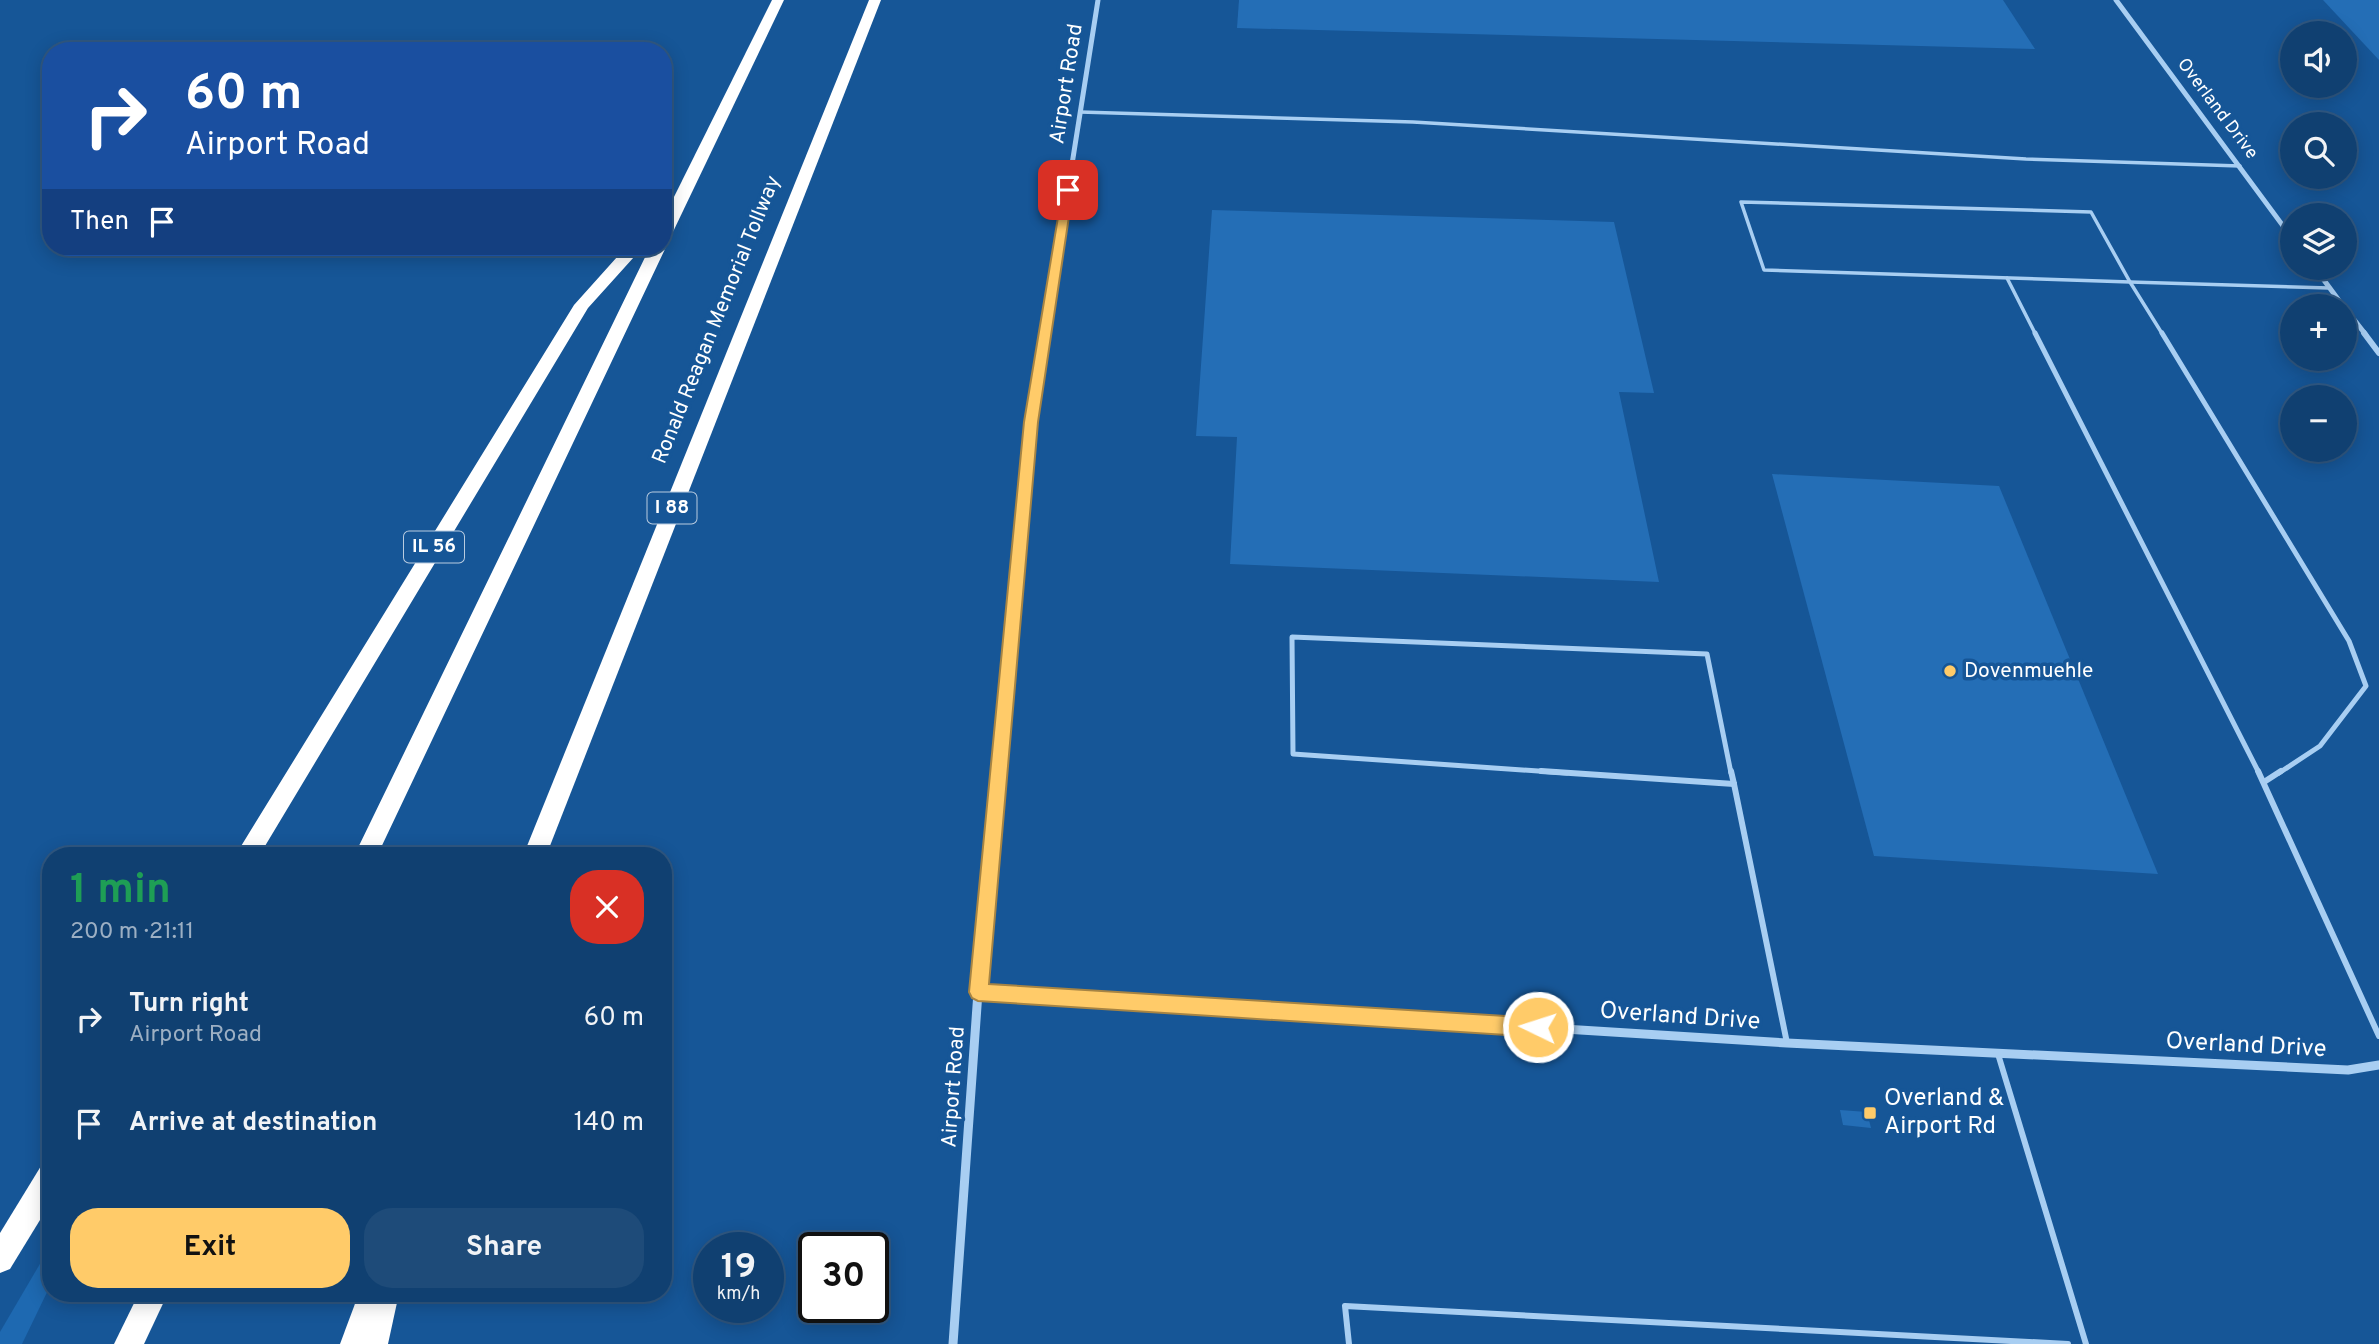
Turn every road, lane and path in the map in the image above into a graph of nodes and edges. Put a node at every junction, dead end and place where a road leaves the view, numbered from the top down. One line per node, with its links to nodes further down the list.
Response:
1 (778, 0): 7 (highway)
2 (875, 0): 24 (highway, Ronald Reagan Memorial Tollway / I 88)
3 (1098, 0): 5 (street, Airport Road)
4 (2116, 0): 6 (street, Overland Drive)
5 (1080, 112): 6 (lane); 25 (street, Airport Road)
6 (2240, 166): 10 (street, Overland Drive)
7 (685, 191): 8 (highway); 9 (highway)
8 (672, 205)
9 (672, 218)
10 (2280, 221)
11 (627, 256): 22 (highway, IL 56)
12 (654, 256): 23 (highway)
13 (2007, 278): 15 (lane); 15 (lane); 20 (lane)
14 (2323, 280): 16 (street)
15 (2130, 281): 16 (lane); 20 (lane)
16 (2329, 288): 17 (street)
17 (2334, 294)
18 (2357, 324): 19 (street)
19 (2379, 353)
20 (2263, 782): 26 (lane)
21 (1734, 784): 21 (lane); 27 (lane)
22 (251, 847)
23 (369, 847)
24 (538, 847)
25 (978, 992): 27 (street, Overland Drive); 38 (street, Airport Road)
26 (2379, 1036)
27 (1787, 1043): 28 (street, Overland Drive)
28 (1998, 1054): 29 (street, Overland Drive); 41 (lane)
29 (2379, 1065)
30 (42, 1191): 31 (highway)
31 (0, 1259)
32 (150, 1302): 35 (highway)
33 (370, 1302): 36 (highway)
34 (383, 1302): 37 (highway)
35 (130, 1344)
36 (355, 1344)
37 (373, 1344)
38 (953, 1344)
39 (1349, 1344): 40 (lane)
40 (2068, 1344)
41 (2086, 1344)

